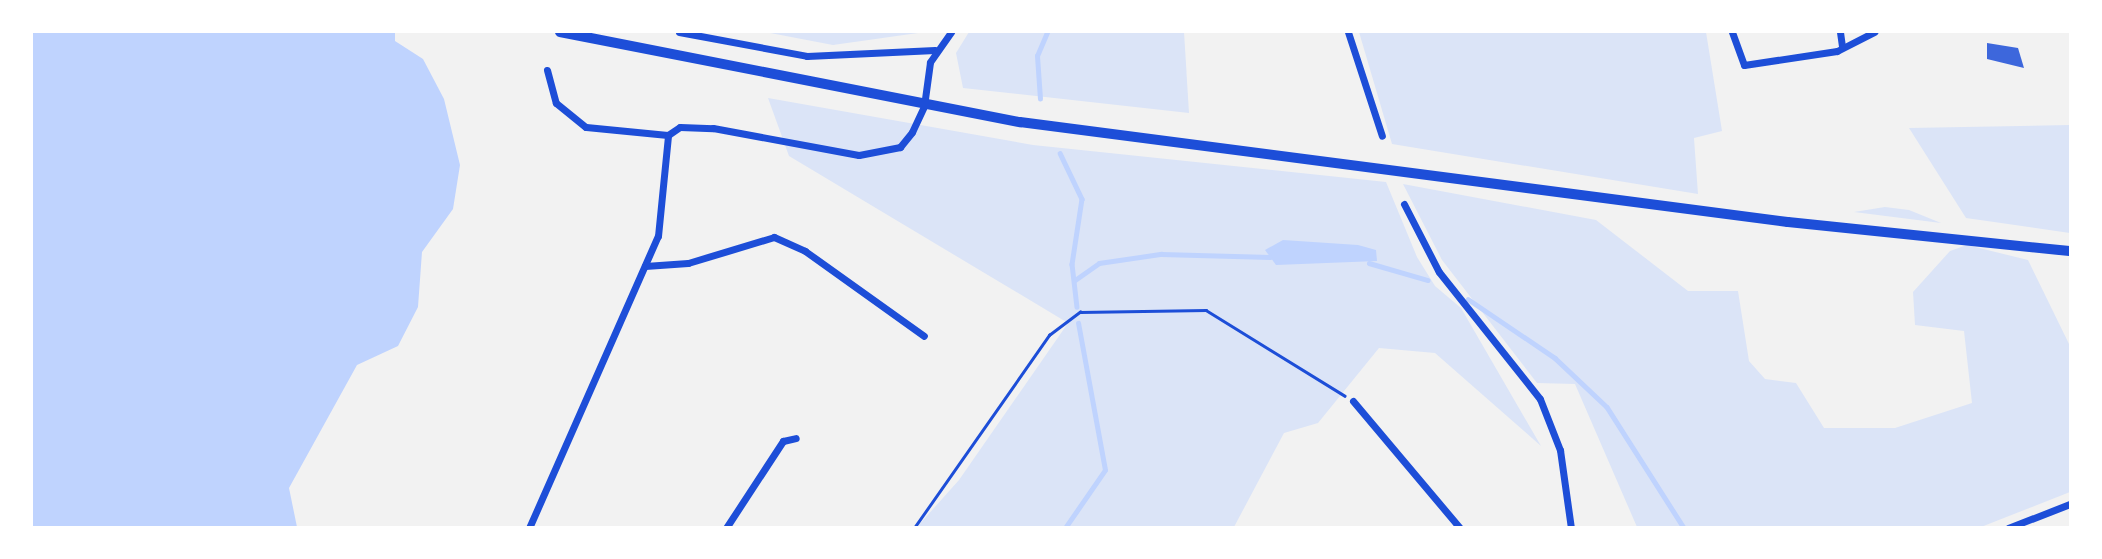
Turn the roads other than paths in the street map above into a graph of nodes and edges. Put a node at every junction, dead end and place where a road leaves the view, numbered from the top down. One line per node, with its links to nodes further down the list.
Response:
1 (560, 32): 11 (main road)
2 (679, 32): 9 (street)
3 (951, 32): 9 (street)
4 (1348, 32): 13 (street)
5 (1732, 32): 8 (street)
6 (1840, 32): 8 (street)
7 (1874, 32): 8 (street)
8 (1842, 46)
9 (935, 50): 11 (street)
10 (547, 70): 12 (street)
11 (924, 106): 12 (street); 15 (main road)
12 (668, 135): 16 (street)
13 (1382, 136)
14 (1404, 204): 24 (street)
15 (2070, 251)
16 (645, 266): 17 (street); 21 (street)
17 (924, 336)
18 (1353, 401): 23 (street)
19 (796, 438): 22 (street)
20 (2070, 504): 25 (street)
21 (529, 527)
22 (726, 527)
23 (1460, 527)
24 (1571, 527)
25 (2008, 527)

